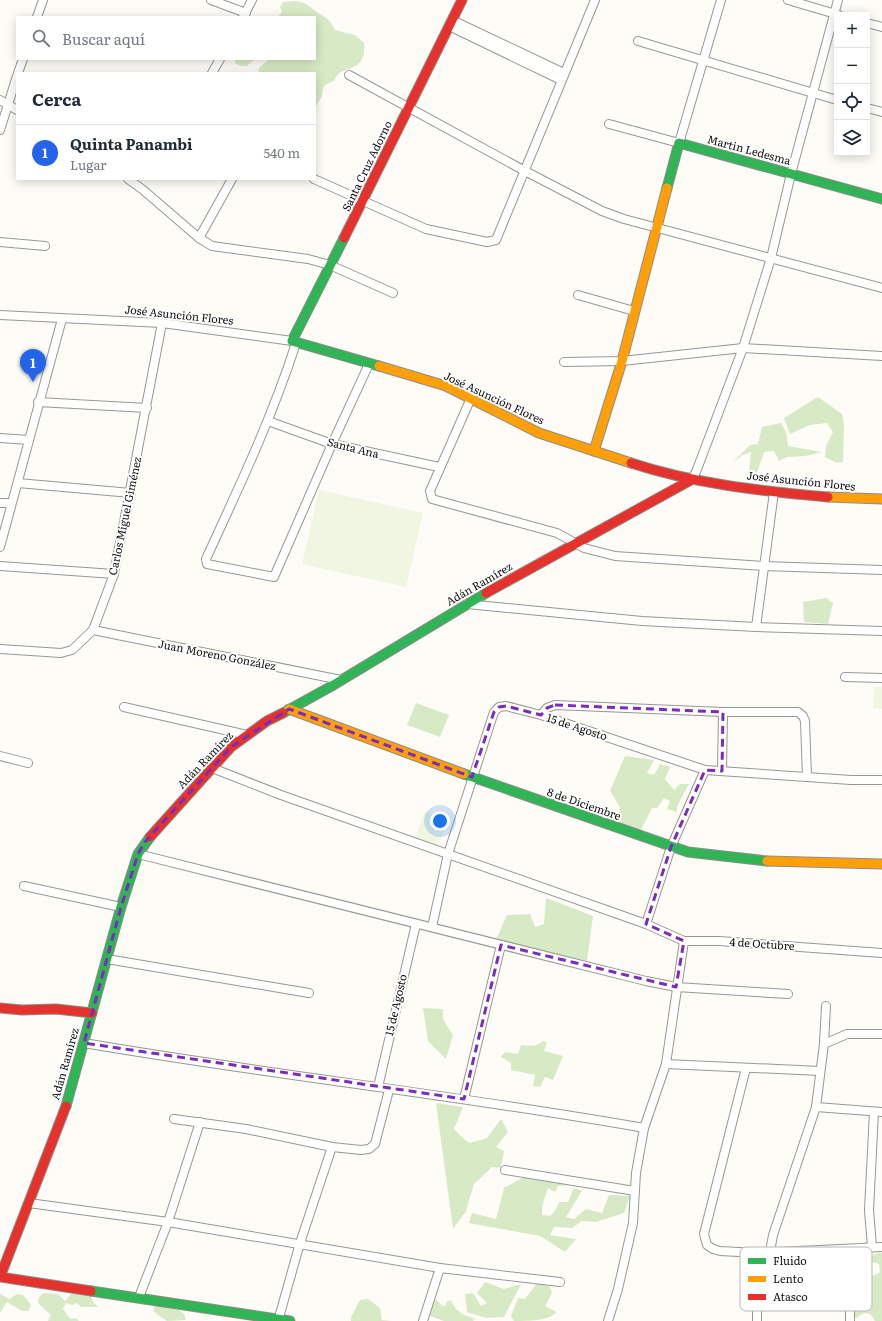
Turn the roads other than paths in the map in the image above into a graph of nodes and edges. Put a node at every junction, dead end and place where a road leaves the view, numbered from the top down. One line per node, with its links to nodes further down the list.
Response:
1 (43, 0): 12 (street)
2 (211, 0): 11 (street)
3 (252, 0): 11 (street)
4 (462, 0): 13 (street, Santa Cruz Adorno)
5 (595, 0): 24 (street)
6 (721, 0): 20 (street)
7 (788, 0): 10 (street)
8 (838, 0): 9 (street)
9 (837, 12)
10 (834, 13)
11 (245, 15)
12 (38, 16)
13 (451, 23): 24 (street); 29 (street, Santa Cruz Adorno)
14 (834, 24): 26 (street)
15 (870, 24): 16 (street)
16 (882, 27)
17 (638, 41): 20 (street)
18 (23, 60): 21 (street)
19 (219, 60): 22 (street)
20 (703, 61): 26 (street); 35 (street)
21 (18, 72)
22 (213, 72)
23 (349, 75): 29 (street)
24 (563, 76): 36 (street)
25 (16, 78): 28 (street)
26 (812, 94): 27 (street); 37 (street)
27 (834, 99)
28 (4, 102): 30 (street); 34 (street)
29 (409, 108): 36 (street); 42 (street, Santa Cruz Adorno)
30 (16, 109)
31 (870, 109): 32 (street)
32 (882, 112)
33 (609, 124): 35 (street, Martin Ledesma)
34 (0, 130)
35 (679, 143): 37 (street, Martin Ledesma); 43 (street)
36 (523, 170): 42 (street); 43 (street)
37 (790, 174): 41 (street, Martin Ledesma); 47 (street)
38 (129, 180): 44 (street)
39 (231, 180): 44 (street)
40 (316, 180): 42 (street)
41 (882, 199)
42 (364, 201): 48 (street, Santa Cruz Adorno)
43 (656, 226): 47 (street); 52 (street)
44 (199, 238): 48 (street)
45 (0, 242): 46 (street)
46 (45, 246)
47 (771, 258): 49 (street); 57 (street)
48 (330, 265): 50 (street); 56 (street, Santa Cruz Adorno)
49 (882, 288)
50 (393, 293)
51 (578, 295): 52 (street)
52 (634, 311): 59 (street)
53 (0, 315): 54 (street, José Asunción Flores)
54 (62, 319): 55 (street, José Asunción Flores); 63 (street)
55 (162, 323): 56 (street, José Asunción Flores); 64 (street, Carlos Miguel Giménez)
56 (294, 342): 61 (street, José Asunción Flores); 65 (street)
57 (743, 348): 58 (street); 59 (street); 71 (street)
58 (882, 356)
59 (622, 361): 60 (street); 69 (street)
60 (564, 362)
61 (369, 364): 62 (street, José Asunción Flores); 68 (street)
62 (471, 398): 69 (street, José Asunción Flores); 70 (street)
63 (38, 402): 64 (street); 67 (street)
64 (147, 408): 74 (street, Carlos Miguel Giménez)
65 (268, 421): 68 (street, Santa Ana); 68 (street)
66 (0, 438): 67 (street)
67 (29, 440): 72 (street)
68 (332, 444): 70 (street, Santa Ana)
69 (594, 451): 71 (street, José Asunción Flores)
70 (439, 467): 78 (street)
71 (691, 480): 73 (street, José Asunción Flores); 78 (street, Adán Ramírez)
72 (18, 483): 74 (street); 77 (street)
73 (774, 492): 75 (street, José Asunción Flores); 81 (street)
74 (130, 493): 83 (street, Carlos Miguel Giménez)
75 (882, 499)
76 (0, 502): 77 (street)
77 (11, 503): 79 (street)
78 (574, 544): 81 (street); 84 (street, Adán Ramírez)
79 (0, 547)
80 (0, 566): 83 (street)
81 (764, 566): 82 (street); 85 (street)
82 (882, 570)
83 (114, 574): 86 (street, Carlos Miguel Giménez)
84 (467, 604): 85 (street); 91 (street, Adán Ramírez)
85 (756, 627): 87 (street)
86 (93, 630): 88 (street, Carlos Miguel Giménez); 91 (street, Juan Moreno González)
87 (882, 631)
88 (0, 649)
89 (845, 678): 90 (street)
90 (882, 678)
91 (341, 680): 93 (street, Adán Ramírez)
92 (124, 707): 96 (street)
93 (289, 709): 96 (street, Adán Ramírez); 102 (street, 8 de Diciembre)
94 (723, 712): 95 (street); 101 (street); 103 (street)
95 (541, 715): 100 (street, 15 de Agosto); 102 (street, 15 de Agosto)
96 (246, 735): 99 (street, Adán Ramírez)
97 (0, 756): 98 (street)
98 (28, 763)
99 (212, 768): 106 (street, Adán Ramírez); 107 (street, 4 de Octubre)
100 (705, 770): 101 (street, 15 de Agosto); 105 (street)
101 (722, 771): 103 (street, 15 de Agosto)
102 (472, 777): 105 (street, 8 de Diciembre); 107 (street, 15 de Agosto)
103 (807, 777): 104 (street, 15 de Agosto)
104 (882, 780)
105 (671, 847): 108 (street, 8 de Diciembre); 112 (street)
106 (138, 854): 110 (street, Adán Ramírez); 111 (street)
107 (448, 854): 112 (street, 4 de Octubre); 113 (street, 15 de Agosto)
108 (882, 864)
109 (24, 886): 110 (street)
110 (121, 907): 117 (street, Adán Ramírez)
111 (416, 924): 113 (street); 130 (street, 15 de Agosto)
112 (646, 924): 114 (street, 4 de Octubre)
113 (432, 927): 115 (street)
114 (684, 941): 116 (street, 4 de Octubre); 118 (street)
115 (501, 945): 118 (street); 132 (street)
116 (882, 953)
117 (107, 959): 119 (street); 123 (street, Adán Ramírez)
118 (676, 987): 120 (street); 127 (street)
119 (310, 993)
120 (788, 994)
121 (826, 1006): 126 (street)
122 (0, 1008): 123 (street)
123 (92, 1013): 125 (street, Adán Ramírez)
124 (882, 1034): 126 (street)
125 (84, 1043): 130 (street); 141 (street, Adán Ramírez)
126 (824, 1044): 129 (street)
127 (666, 1064): 128 (street); 137 (street)
128 (746, 1068): 129 (street); 147 (street)
129 (820, 1071): 133 (street)
130 (378, 1087): 131 (street)
131 (390, 1090): 132 (street); 138 (street)
132 (464, 1099): 137 (street)
133 (816, 1107): 134 (street); 144 (street)
134 (878, 1112): 145 (street)
135 (174, 1119): 136 (street)
136 (200, 1122): 138 (street); 142 (street)
137 (644, 1128): 140 (street)
138 (332, 1147): 143 (street)
139 (505, 1170): 140 (street)
140 (635, 1191): 157 (street)
141 (29, 1203): 142 (street); 148 (street, Adán Ramírez)
142 (168, 1222): 143 (street); 152 (street)
143 (300, 1243): 149 (street); 154 (street)
144 (771, 1247)
145 (872, 1247): 146 (street)
146 (882, 1247)
147 (740, 1252)
148 (4, 1258): 150 (street, Adán Ramírez)
149 (440, 1268): 151 (street); 156 (street)
150 (0, 1277): 152 (street)
151 (560, 1282)
152 (139, 1297): 154 (street)
153 (758, 1311): 158 (street)
154 (279, 1320): 155 (street)
155 (290, 1321)
156 (423, 1321)
157 (608, 1321)
158 (758, 1321)

